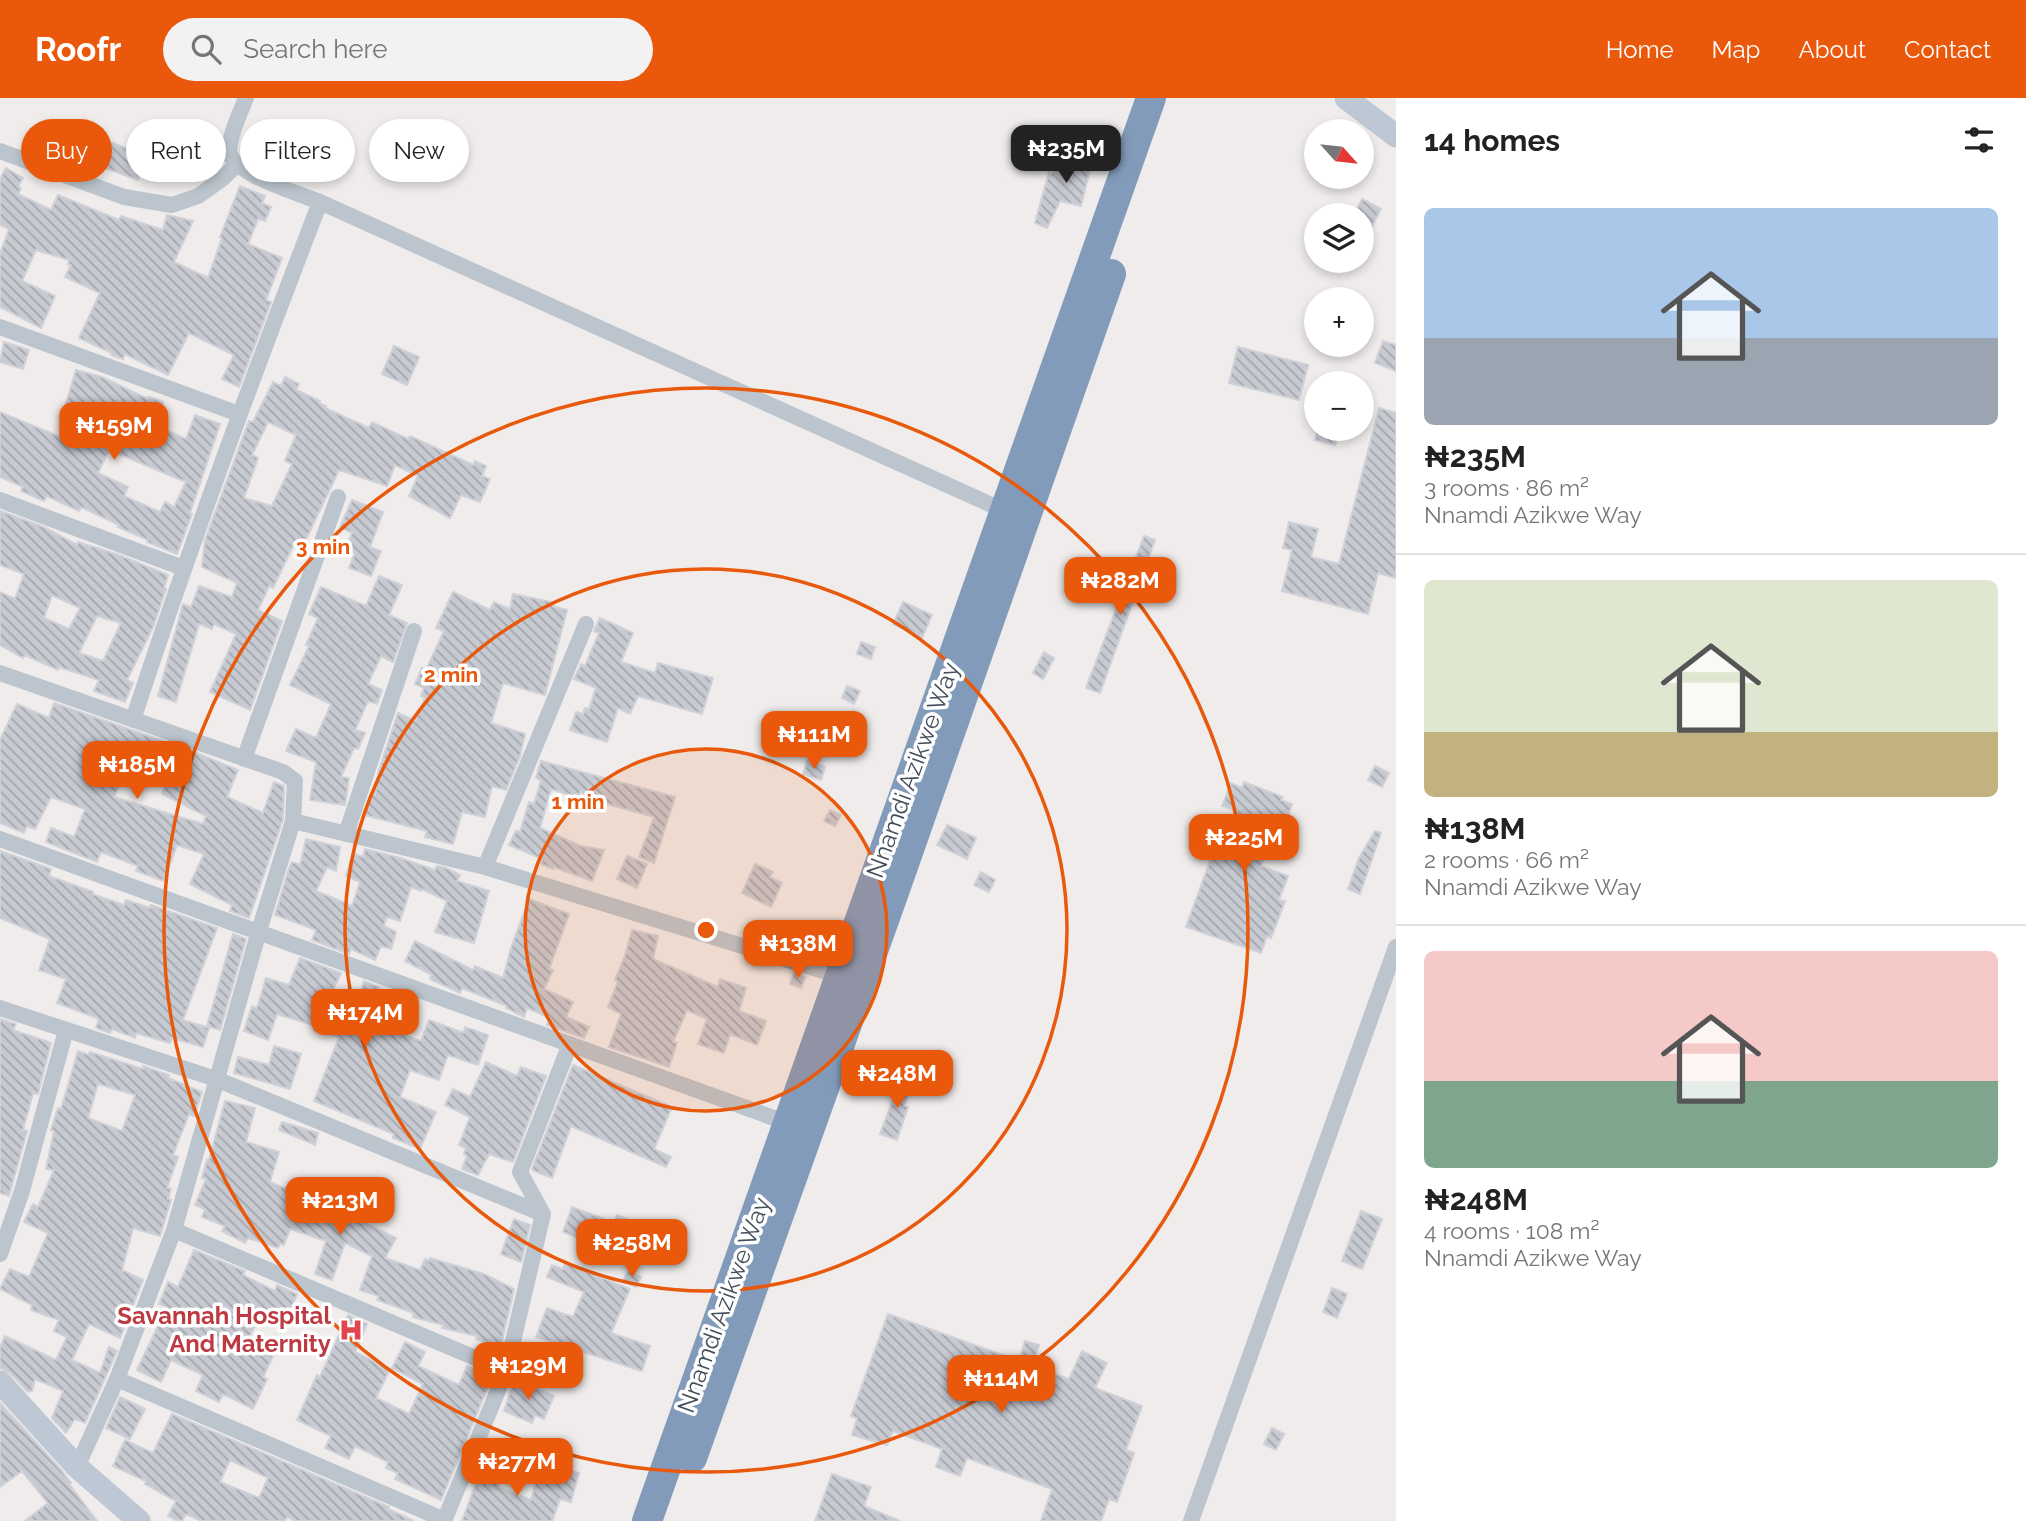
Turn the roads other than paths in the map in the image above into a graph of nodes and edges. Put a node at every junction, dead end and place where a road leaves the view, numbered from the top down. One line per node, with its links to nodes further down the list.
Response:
1 (246, 98): 7 (street)
2 (1151, 98): 13 (highway, Nnamdi Azikwe Way)
3 (1172, 98): 42 (highway, Nnamdi Azikwe Way)
4 (1346, 98): 5 (street)
5 (1396, 136)
6 (0, 151): 7 (street)
7 (237, 164): 8 (street)
8 (320, 202): 10 (street); 13 (street)
9 (0, 327): 10 (street)
10 (239, 414): 14 (street)
11 (338, 498): 19 (street)
12 (0, 500): 14 (street)
13 (1005, 511): 26 (highway, Nnamdi Azikwe Way)
14 (183, 568): 18 (street)
15 (586, 624): 23 (street)
16 (414, 631): 21 (street)
17 (0, 673): 18 (street)
18 (133, 720): 19 (street)
19 (244, 759): 20 (street)
20 (293, 821): 21 (street); 24 (street)
21 (346, 834): 23 (street)
22 (0, 839): 24 (street)
23 (485, 867): 26 (street)
24 (258, 931): 29 (street); 30 (street)
25 (1396, 947): 43 (street)
26 (840, 976): 31 (highway, Nnamdi Azikwe Way)
27 (0, 1008): 28 (street)
28 (66, 1030): 30 (street); 34 (street)
29 (570, 1044): 31 (street); 32 (street)
30 (216, 1079): 32 (street); 33 (street)
31 (788, 1123): 41 (highway, Nnamdi Azikwe Way)
32 (543, 1214): 35 (street)
33 (174, 1230): 35 (street); 36 (street)
34 (0, 1254)
35 (506, 1371): 39 (street)
36 (117, 1379): 38 (street); 39 (street)
37 (0, 1382): 38 (street)
38 (76, 1467): 40 (street)
39 (445, 1520)
40 (139, 1521)
41 (647, 1521)
42 (669, 1521)
43 (1191, 1521)

